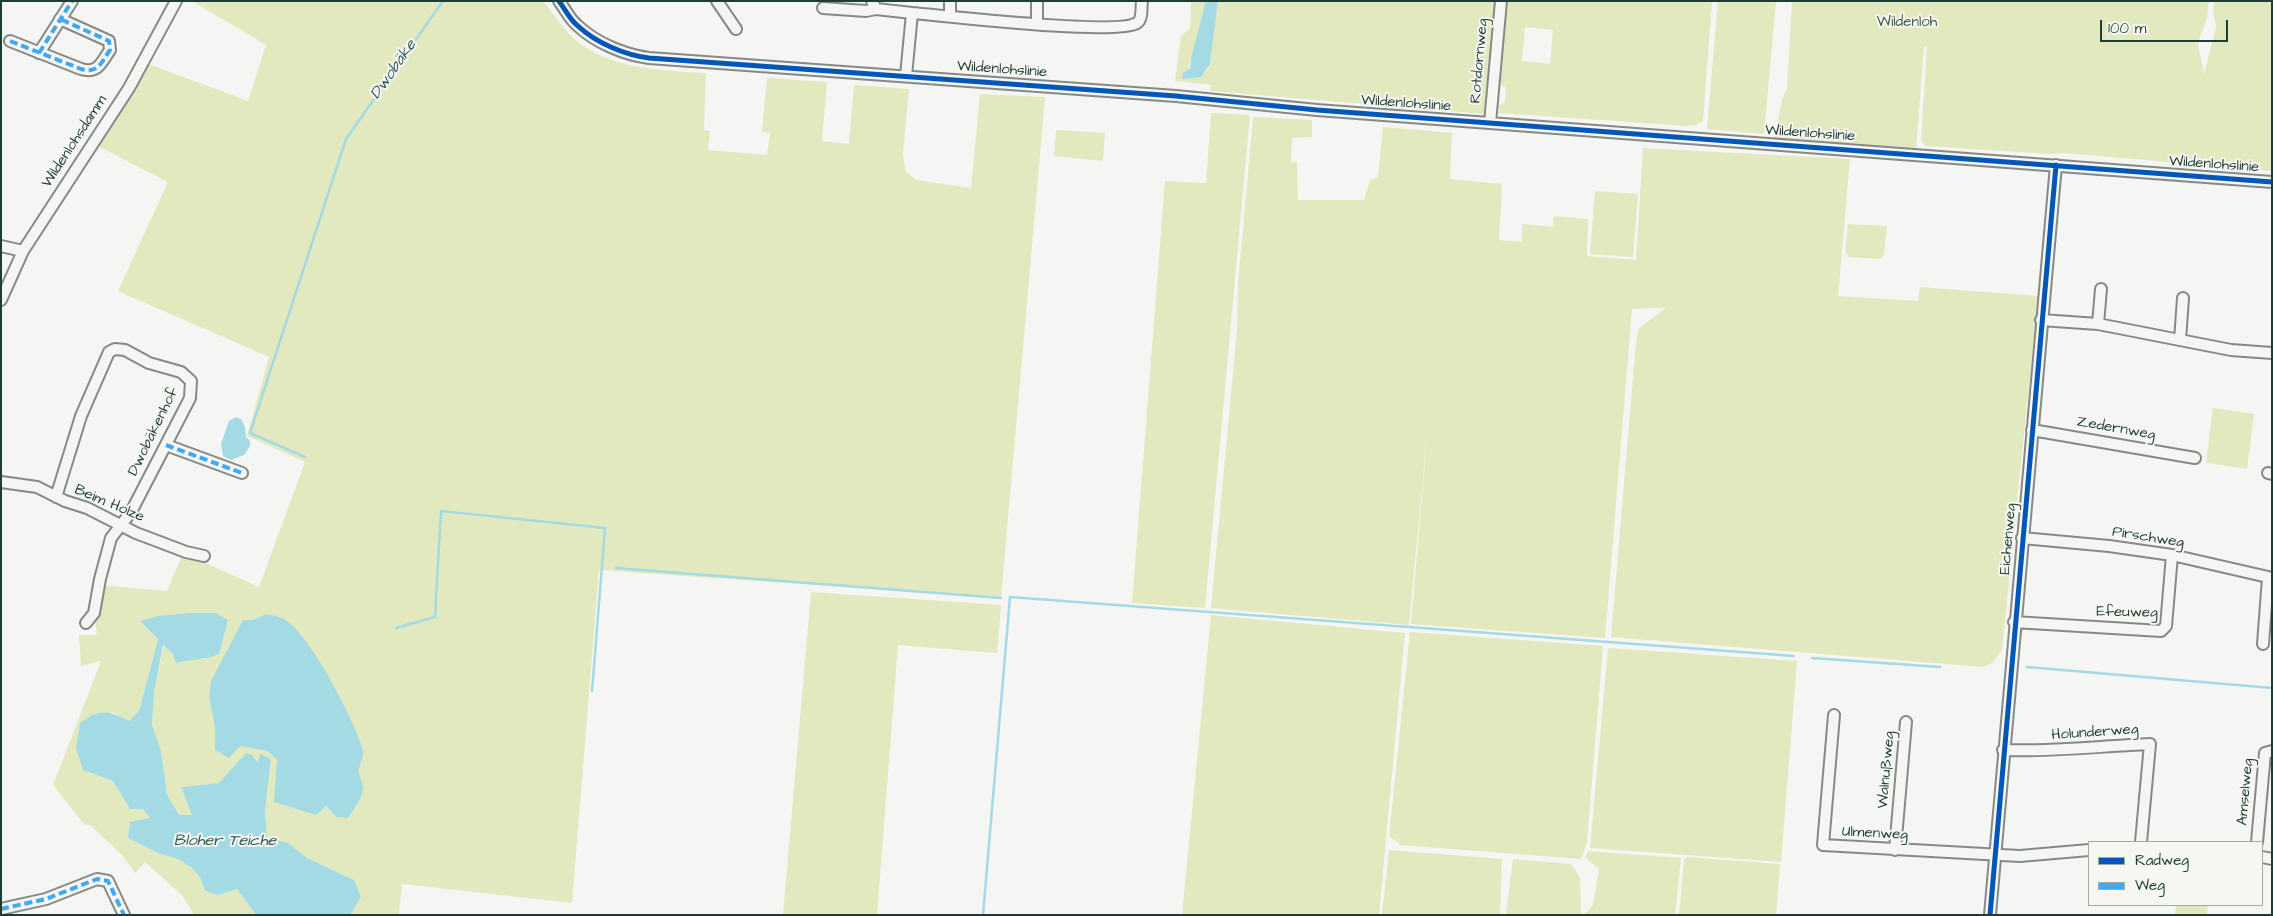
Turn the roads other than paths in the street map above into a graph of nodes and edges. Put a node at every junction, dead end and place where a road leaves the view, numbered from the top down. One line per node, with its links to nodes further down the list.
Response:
1 (72, 1): 13 (street)
2 (176, 1): 23 (street, Wildenlohsdamm)
3 (559, 1): 18 (street, Wildenlohslinie)
4 (717, 1): 15 (street)
5 (950, 1): 12 (street)
6 (1037, 1): 14 (street)
7 (1142, 1): 14 (street)
8 (1501, 1): 19 (street, Rotdornweg)
9 (874, 5): 10 (street); 11 (street)
10 (823, 8)
11 (912, 13): 12 (street); 18 (street)
12 (950, 16): 14 (street)
13 (60, 19): 17 (street); 17 (street)
14 (1037, 24)
15 (736, 30)
16 (10, 41): 17 (street)
17 (39, 53)
18 (906, 76): 19 (street, Wildenlohslinie)
19 (1490, 123): 20 (street, Wildenlohslinie)
20 (2056, 165): 21 (street, Wildenlohslinie); 27 (street, Eichenweg)
21 (2272, 182)
22 (1, 246): 23 (street)
23 (24, 251): 26 (street, Wildenlohsdamm)
24 (2101, 289): 28 (street)
25 (2183, 298): 29 (street)
26 (1, 300)
27 (2040, 320): 28 (street); 31 (street, Eichenweg)
28 (2098, 324): 29 (street)
29 (2180, 340): 30 (street)
30 (2272, 353)
31 (2032, 430): 33 (street, Zedernweg); 38 (street, Eichenweg)
32 (166, 445): 34 (street); 36 (street, Dwobäkenhof); 37 (street, Dwobäkenhof)
33 (2195, 458)
34 (242, 473)
35 (1, 482): 36 (street, Beim Holze)
36 (56, 497): 37 (street, Beim Holze)
37 (122, 526): 39 (street, Beim Holze); 43 (street, Dwobäkenhof)
38 (2022, 538): 40 (street, Pirschweg); 42 (street, Eichenweg)
39 (204, 556)
40 (2172, 556): 41 (street, Pirschweg); 42 (street, Efeuweg)
41 (2270, 578): 44 (street, Pirschweg)
42 (2014, 622): 47 (street, Eichenweg)
43 (86, 623)
44 (2263, 644)
45 (1834, 715): 51 (street, Ulmenweg)
46 (1906, 722): 51 (street, Walnußweg)
47 (2003, 750): 49 (street, Holunderweg); 53 (street, Eichenweg)
48 (2272, 751): 50 (street, Amselweg)
49 (2141, 841)
50 (2257, 841)
51 (1895, 850): 53 (street, Ulmenweg)
52 (2088, 850): 53 (street)
53 (1995, 854): 56 (street, Eichenweg)
54 (1, 908): 55 (street)
55 (124, 915)
56 (1990, 915)

